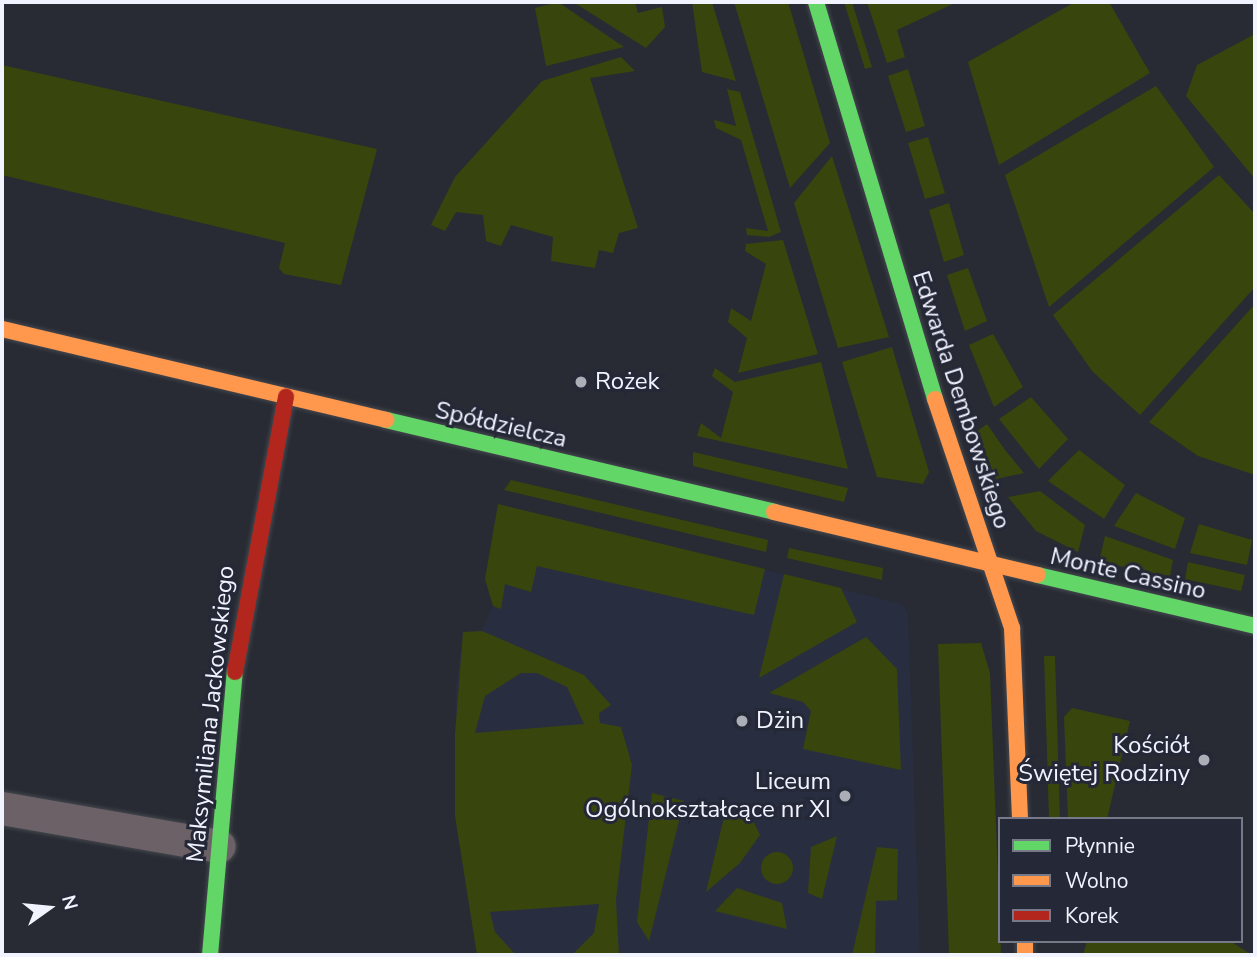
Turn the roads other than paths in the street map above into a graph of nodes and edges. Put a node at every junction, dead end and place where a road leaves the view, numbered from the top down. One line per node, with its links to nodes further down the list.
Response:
1 (816, 2): 4 (street, Edwarda Dembowskiego)
2 (2, 329): 3 (street, Spółdzielcza)
3 (286, 397): 4 (street, Spółdzielcza); 8 (street, Maksymiliana Jackowskiego)
4 (991, 564): 5 (street, Monte Cassino); 7 (street, Edwarda Dembowskiego)
5 (1255, 626)
6 (2, 808): 8 (street)
7 (1020, 817)
8 (219, 846): 9 (street, Maksymiliana Jackowskiego)
9 (211, 955)

